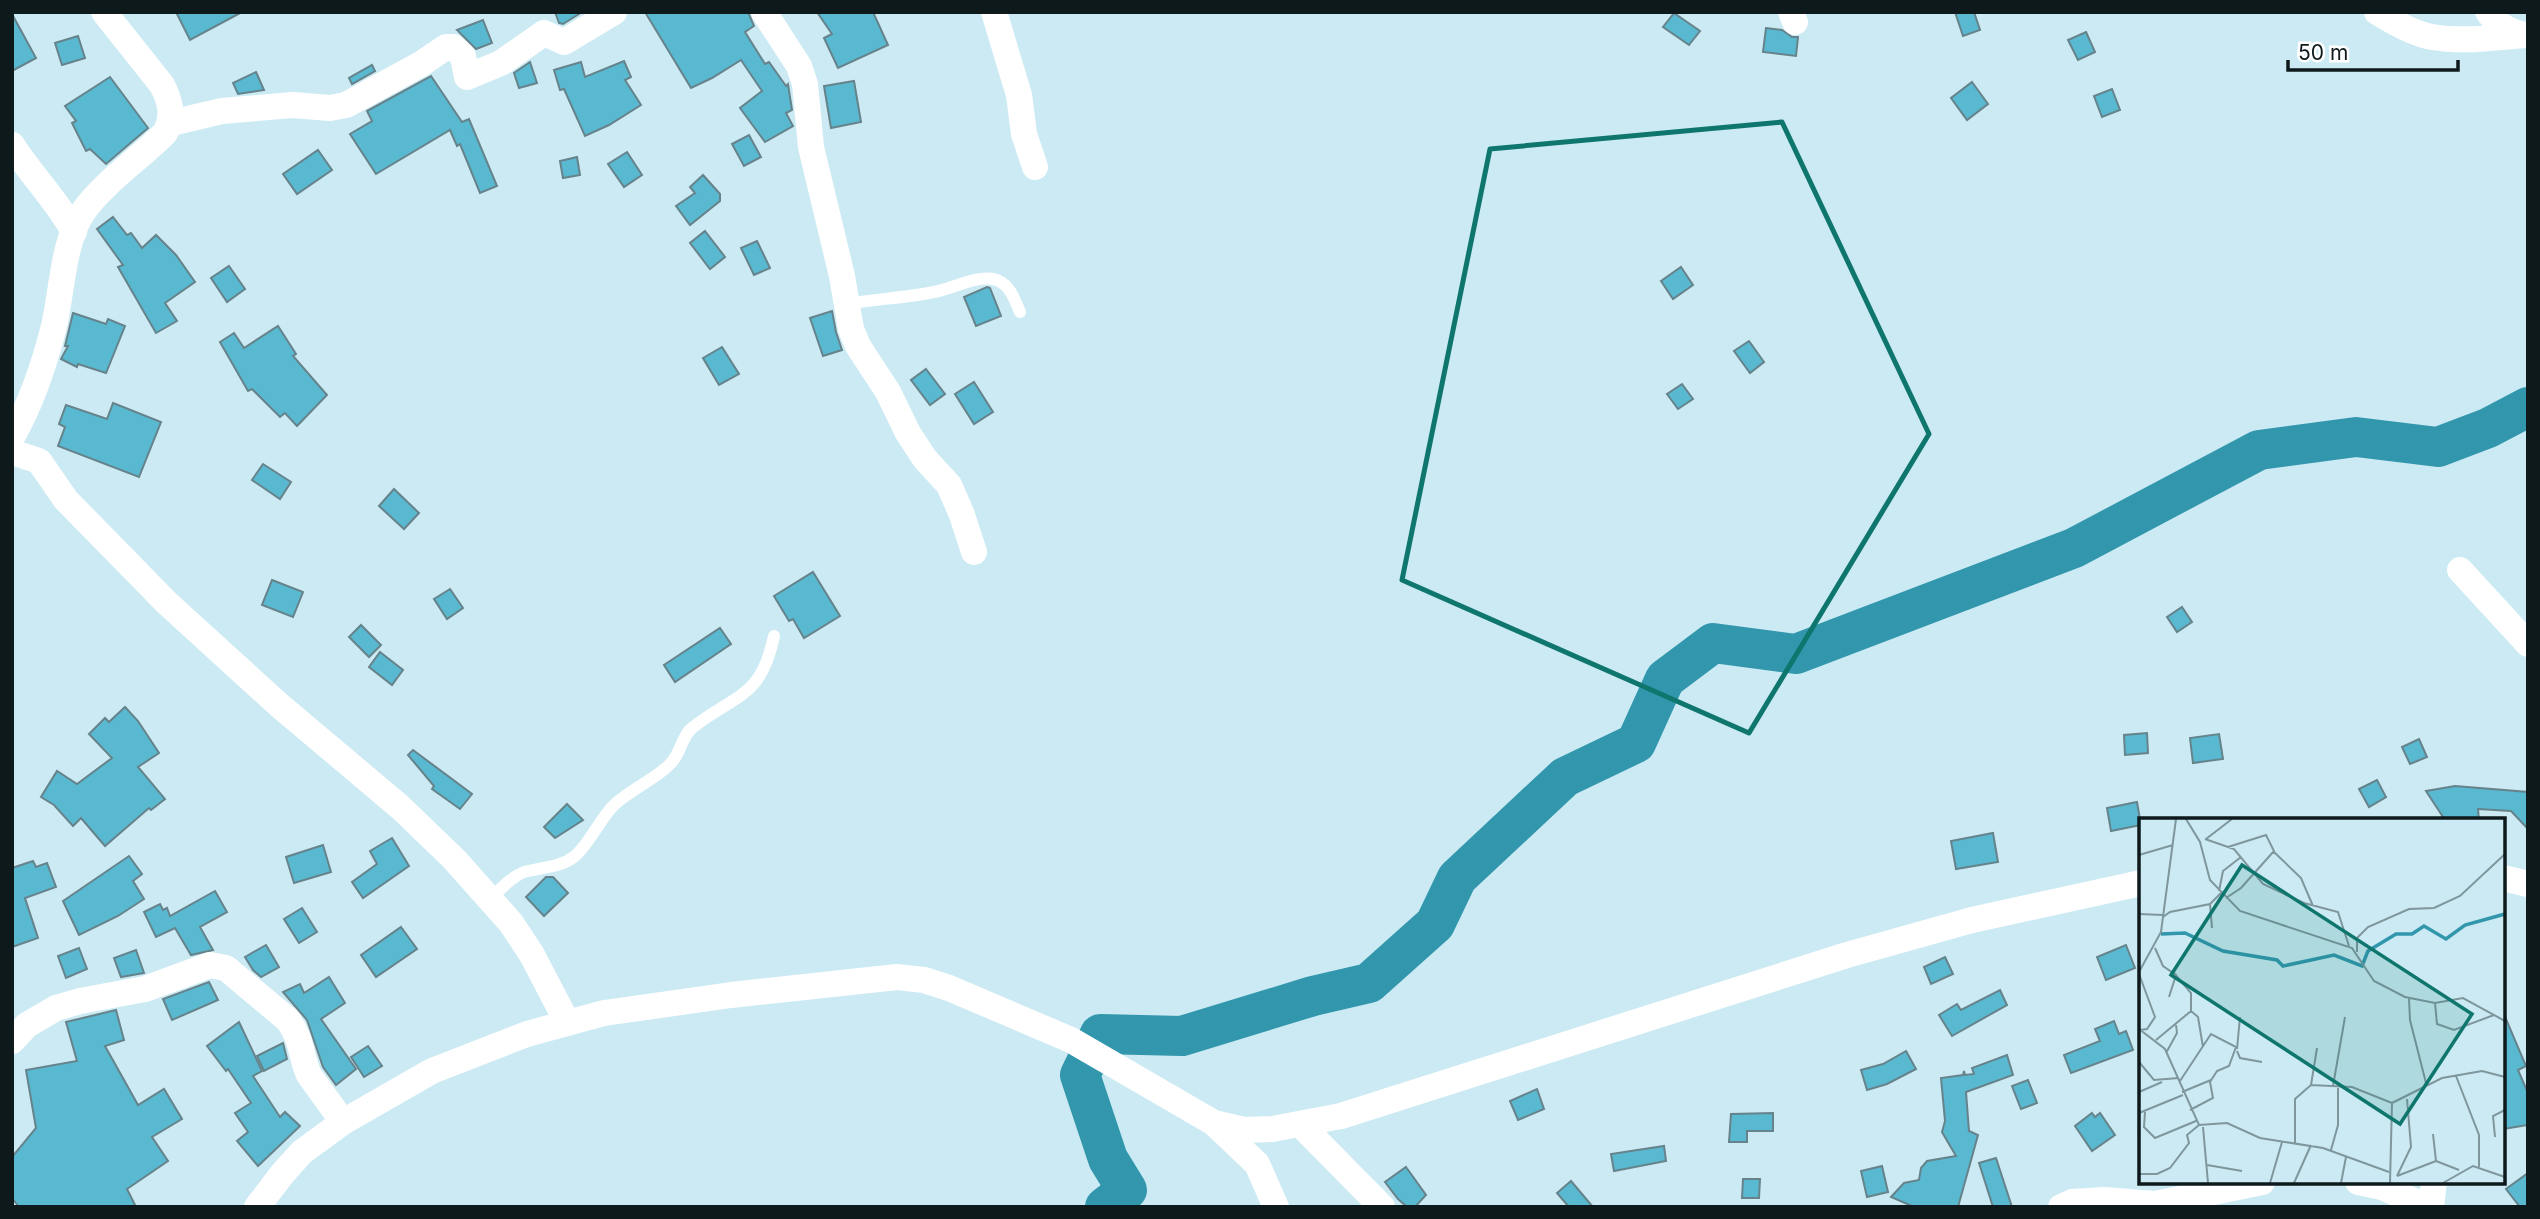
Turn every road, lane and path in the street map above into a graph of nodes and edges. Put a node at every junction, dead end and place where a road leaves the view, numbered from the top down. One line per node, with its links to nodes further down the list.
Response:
1 (104, 12): 8 (street)
2 (614, 12): 8 (street)
3 (764, 12): 12 (street)
4 (994, 12): 10 (street)
5 (2377, 12): 7 (street)
6 (2488, 12): 7 (street)
7 (2526, 35)
8 (171, 123): 11 (street)
9 (12, 145): 11 (street)
10 (1035, 167)
11 (74, 232): 14 (street)
12 (846, 304): 13 (lane); 16 (street)
13 (1020, 312)
14 (12, 437)
15 (12, 452): 23 (street)
16 (974, 552)
17 (2460, 570): 19 (street)
18 (774, 636): 23 (lane)
19 (2528, 644)
20 (2505, 878): 22 (street)
21 (2139, 883): 28 (street)
22 (2528, 884)
23 (491, 898): 24 (street)
24 (567, 1022): 26 (street); 27 (street)
25 (12, 1041): 26 (street)
26 (343, 1122): 32 (street)
27 (1213, 1123): 28 (street); 33 (street)
28 (1301, 1125): 34 (street)
29 (2252, 1184): 35 (street)
30 (2368, 1184): 36 (street)
31 (2434, 1184): 36 (street)
32 (257, 1207)
33 (1276, 1207)
34 (1382, 1207)
35 (2061, 1207)
36 (2429, 1207)

